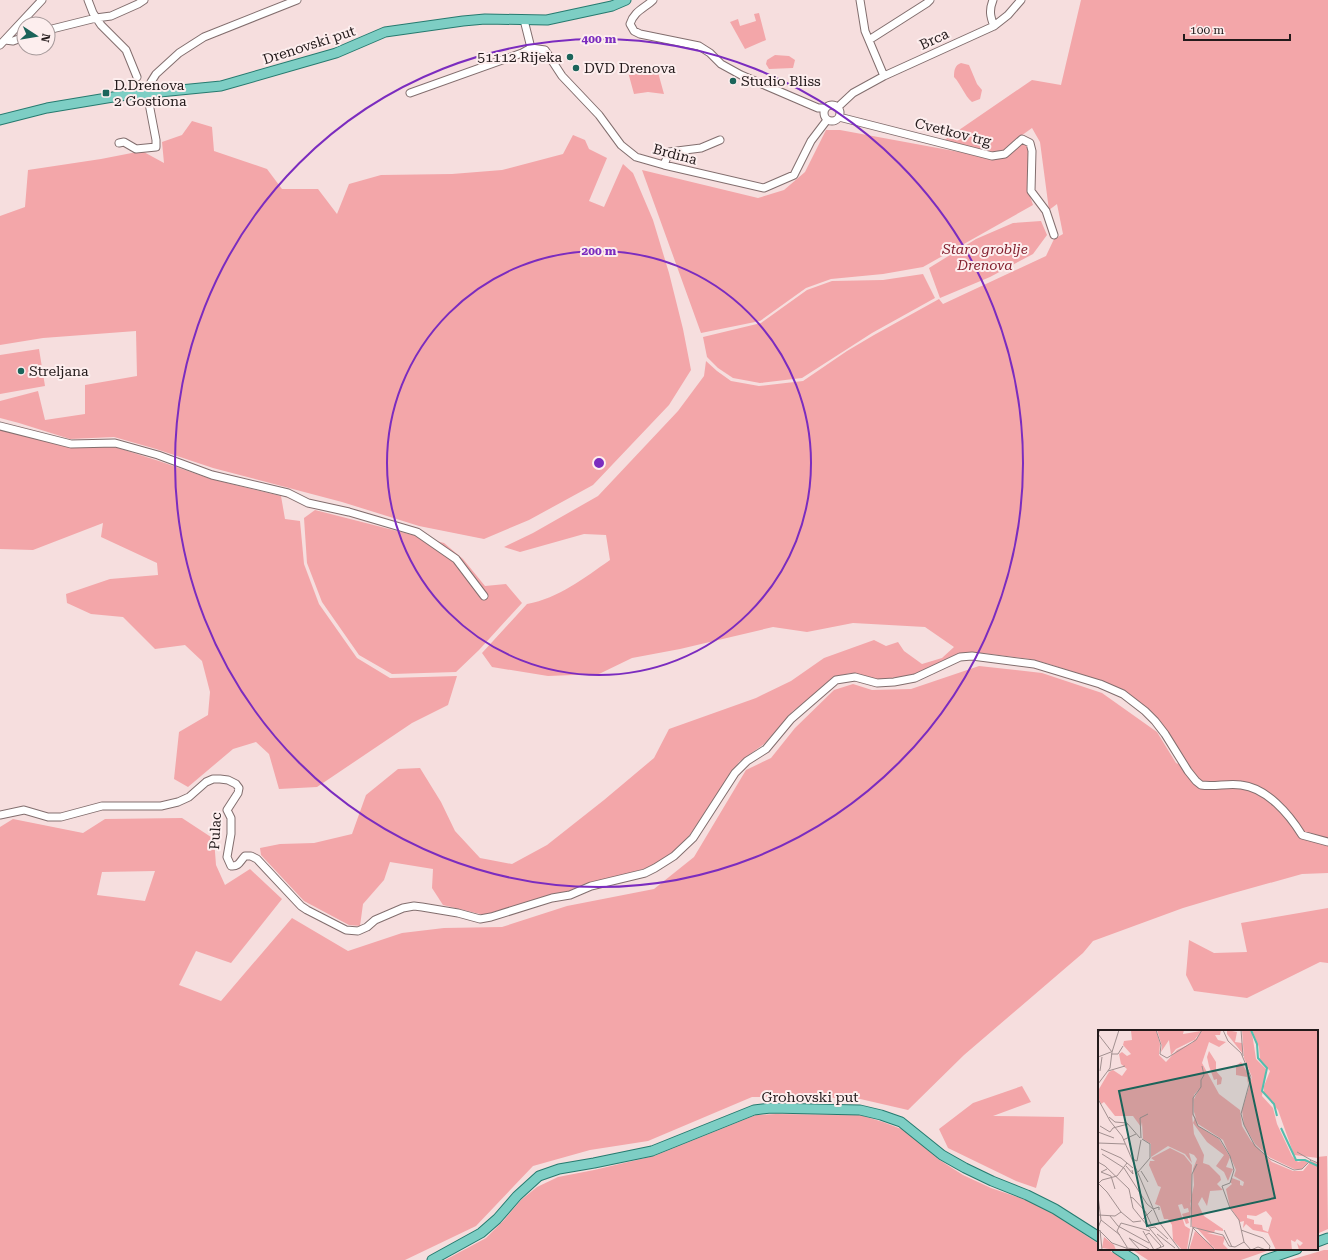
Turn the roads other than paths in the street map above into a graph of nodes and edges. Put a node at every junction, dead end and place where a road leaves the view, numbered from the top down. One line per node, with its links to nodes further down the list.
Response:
1 (42, 0): 17 (street)
2 (88, 0): 11 (street)
3 (144, 0): 11 (street)
4 (297, 0): 21 (street)
5 (626, 0): 12 (main road, Drenovski put)
6 (653, 0): 24 (street)
7 (860, 0): 16 (street)
8 (930, 0): 16 (street)
9 (993, 0): 13 (street)
10 (1022, 0): 13 (street, Brca)
11 (96, 18): 14 (street); 20 (street)
12 (524, 20): 18 (street); 21 (main road, Drenovski put)
13 (994, 26): 19 (street, Brca)
14 (56, 28)
15 (16, 40): 17 (street)
16 (869, 40): 19 (street)
17 (2, 42)
18 (531, 48): 22 (street); 30 (street, Brdina)
19 (884, 76): 23 (street, Brca)
20 (137, 77)
21 (147, 93): 26 (main road, Drenovski put); 29 (street)
22 (410, 93)
23 (838, 106): 24 (street); 25 (street)
24 (825, 108): 27 (street)
25 (839, 117): 27 (street, Cvetkov trg); 31 (street, Cvetkov trg)
26 (0, 120)
27 (828, 120): 30 (street, Brdina)
28 (720, 140): 30 (street)
29 (119, 143)
30 (664, 165)
31 (1054, 235)
32 (0, 426): 33 (street)
33 (484, 596)
34 (0, 815): 35 (street, Pulac)
35 (1328, 842)
36 (1098, 1236): 41 (main road, Grohovski put)
37 (1328, 1238): 38 (main road)
38 (1318, 1242)
39 (1119, 1250): 42 (main road)
40 (1294, 1250): 43 (main road)
41 (432, 1260)
42 (1134, 1260)
43 (1265, 1260)

